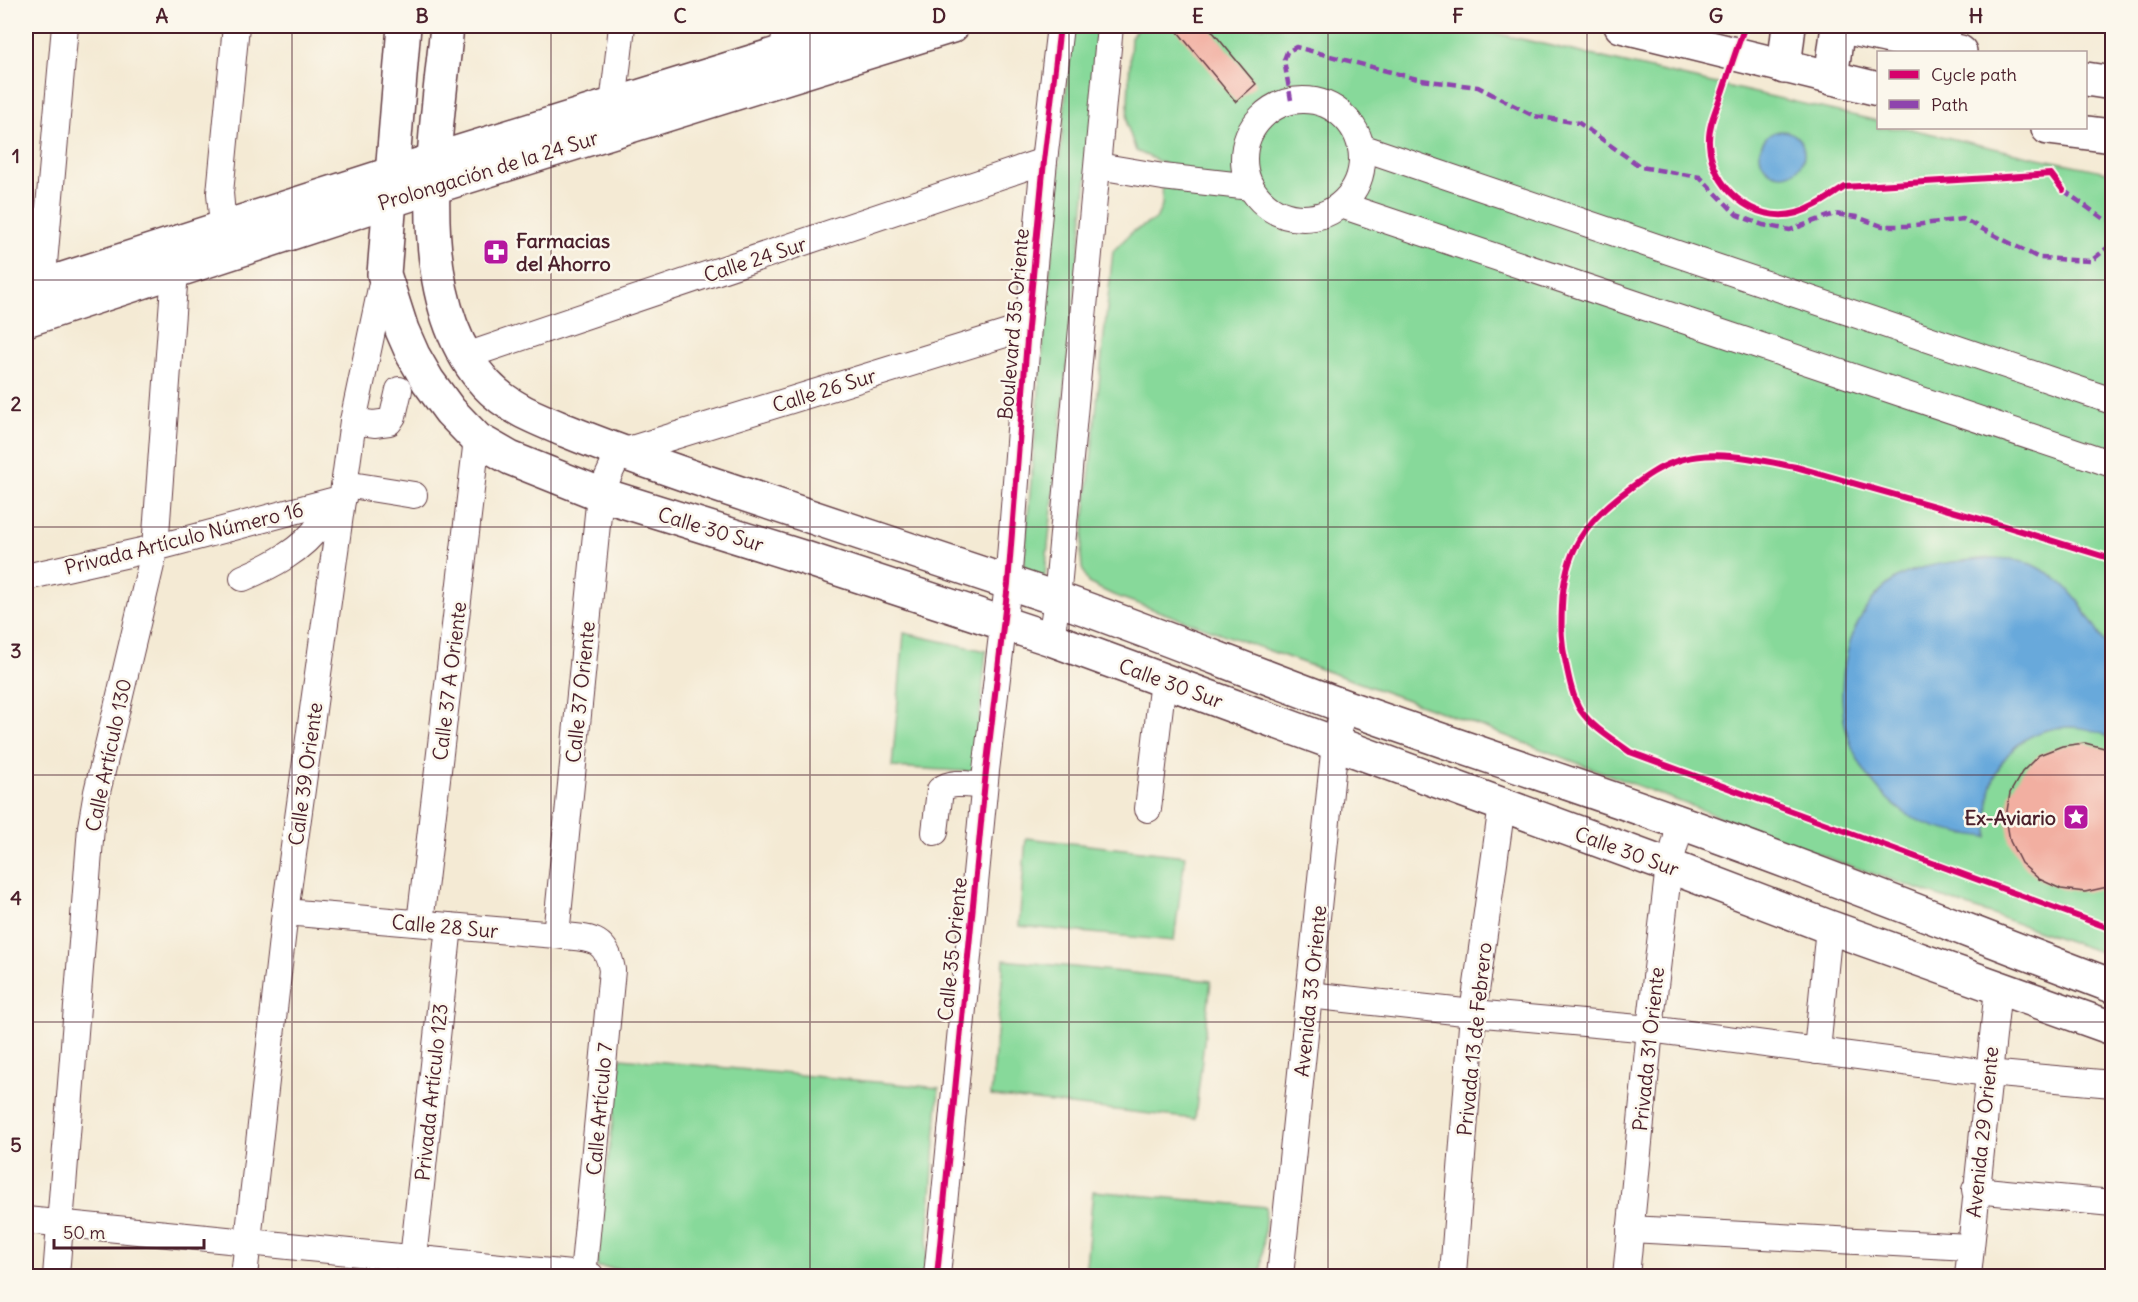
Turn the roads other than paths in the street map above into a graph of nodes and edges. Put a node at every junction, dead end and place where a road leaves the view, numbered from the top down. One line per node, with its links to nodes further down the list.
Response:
1 (65, 26): 35 (street)
2 (236, 26): 32 (street)
3 (404, 26): 30 (main road, Calle 30 Sur)
4 (447, 26): 28 (main road, Calle 30 Sur)
5 (621, 26): 22 (street)
6 (868, 26): 14 (main road, Prolongación de la 24 Sur)
7 (952, 26): 28 (main road, Prolongación de la 24 Sur)
8 (1060, 26): 26 (street, Boulevard 35 Oriente)
9 (1110, 26): 27 (street)
10 (1621, 26): 16 (main road)
11 (1789, 26): 16 (main road)
12 (1839, 26): 13 (main road); 17 (main road)
13 (1902, 33): 15 (main road)
14 (784, 39): 22 (main road, Prolongación de la 24 Sur)
15 (1951, 42)
16 (1784, 67): 17 (main road)
17 (1831, 78): 21 (main road)
18 (2112, 78): 20 (street)
19 (2087, 79): 20 (main road)
20 (2112, 82)
21 (1877, 89)
22 (613, 105): 28 (main road, Prolongación de la 24 Sur)
23 (2056, 129): 24 (main road)
24 (2112, 136)
25 (1361, 147): 29 (street); 31 (street); 39 (street)
26 (1044, 161): 36 (street, Boulevard 35 Oriente); 37 (street, Calle 24 Sur)
27 (1098, 166): 29 (street); 51 (street)
28 (434, 174): 30 (main road, Prolongación de la 24 Sur); 37 (main road, Calle 30 Sur)
29 (1251, 187): 31 (street)
30 (390, 188): 32 (main road, Prolongación de la 24 Sur); 33 (main road, Prolongación de la 24 Sur); 34 (main road, Calle 30 Sur)
31 (1341, 205): 43 (street)
32 (223, 227): 35 (main road, Prolongación de la 24 Sur)
33 (175, 272): 35 (main road, Prolongación de la 24 Sur); 47 (street, Calle Artículo 130)
34 (384, 274): 40 (street, Calle 39 Oriente); 41 (main road, Calle 30 Sur)
35 (35, 303)
36 (1028, 327): 42 (street, Calle 26 Sur); 50 (street, Boulevard 35 Oriente)
37 (466, 356): 42 (main road, Calle 30 Sur)
38 (399, 390): 40 (street)
39 (2112, 401)
40 (353, 421): 45 (street, Calle 39 Oriente)
41 (477, 440): 44 (main road, Calle 30 Sur); 64 (street, Calle 37 A Oriente)
42 (619, 453): 44 (street, Calle 37 Oriente); 50 (main road, Calle 30 Sur)
43 (2112, 464)
44 (600, 494): 52 (main road, Calle 30 Sur); 67 (street, Calle 37 Oriente)
45 (339, 495): 46 (street); 47 (street, Privada Artículo Número 16); 49 (street); 63 (street, Calle 39 Oriente)
46 (414, 495)
47 (155, 548): 48 (street, Privada Artículo Número 16); 81 (street, Calle Artículo 130)
48 (26, 577)
49 (243, 578)
50 (1008, 584): 51 (main road, Calle 30 Sur); 52 (street, Boulevard 35 Oriente)
51 (1058, 599): 53 (street); 55 (main road, Calle 30 Sur)
52 (1003, 625): 53 (main road, Calle 30 Sur); 57 (street, Calle 35 Oriente)
53 (1051, 639): 54 (main road, Calle 30 Sur)
54 (1163, 680): 56 (main road, Calle 30 Sur); 59 (street)
55 (1344, 706): 56 (street, Avenida 33 Oriente); 60 (main road, Calle 30 Sur)
56 (1335, 743): 58 (main road, Calle 30 Sur); 71 (street, Avenida 33 Oriente)
57 (984, 786): 61 (street); 91 (street, Calle 35 Oriente)
58 (1502, 805): 62 (main road, Calle 30 Sur); 72 (street, Privada 13 de Febrero)
59 (1148, 808)
60 (1681, 823): 62 (street, Privada 31 Oriente); 69 (main road, Calle 30 Sur)
61 (935, 832)
62 (1669, 866): 66 (main road, Calle 30 Sur); 74 (street, Privada 31 Oriente)
63 (285, 912): 64 (street, Calle 28 Sur); 83 (street, Calle 39 Oriente)
64 (420, 923): 65 (street, Calle 28 Sur)
65 (449, 926): 67 (street, Calle 28 Sur); 85 (street, Privada Artículo 123)
66 (1829, 927): 70 (main road, Calle 30 Sur); 75 (street)
67 (556, 935): 68 (street, Calle 28 Sur)
68 (603, 945): 89 (street, Calle Artículo 7)
69 (2112, 986)
70 (1998, 988): 73 (main road, Calle 30 Sur); 76 (street, Avenida 29 Oriente)
71 (1309, 995): 72 (street); 92 (street, Avenida 33 Oriente)
72 (1473, 1013): 74 (street); 86 (street, Privada 13 de Febrero)
73 (2112, 1028)
74 (1650, 1029): 75 (street); 82 (street, Privada 31 Oriente)
75 (1817, 1051): 76 (street)
76 (1988, 1072): 77 (street); 78 (street, Avenida 29 Oriente)
77 (2112, 1084)
78 (1976, 1190): 79 (street); 84 (street, Avenida 29 Oriente)
79 (2112, 1203)
80 (26, 1220): 81 (street)
81 (60, 1224): 83 (street); 87 (street, Calle Artículo 130)
82 (1630, 1229): 84 (street); 93 (street, Privada 31 Oriente)
83 (247, 1242): 85 (street); 88 (street, Calle 39 Oriente)
84 (1970, 1247): 94 (street, Avenida 29 Oriente)
85 (413, 1259): 89 (street)
86 (1453, 1274)
87 (56, 1276)
88 (244, 1276)
89 (583, 1276): 90 (street)
90 (591, 1276)
91 (937, 1276)
92 (1280, 1276)
93 (1626, 1276)
94 (1968, 1276)

